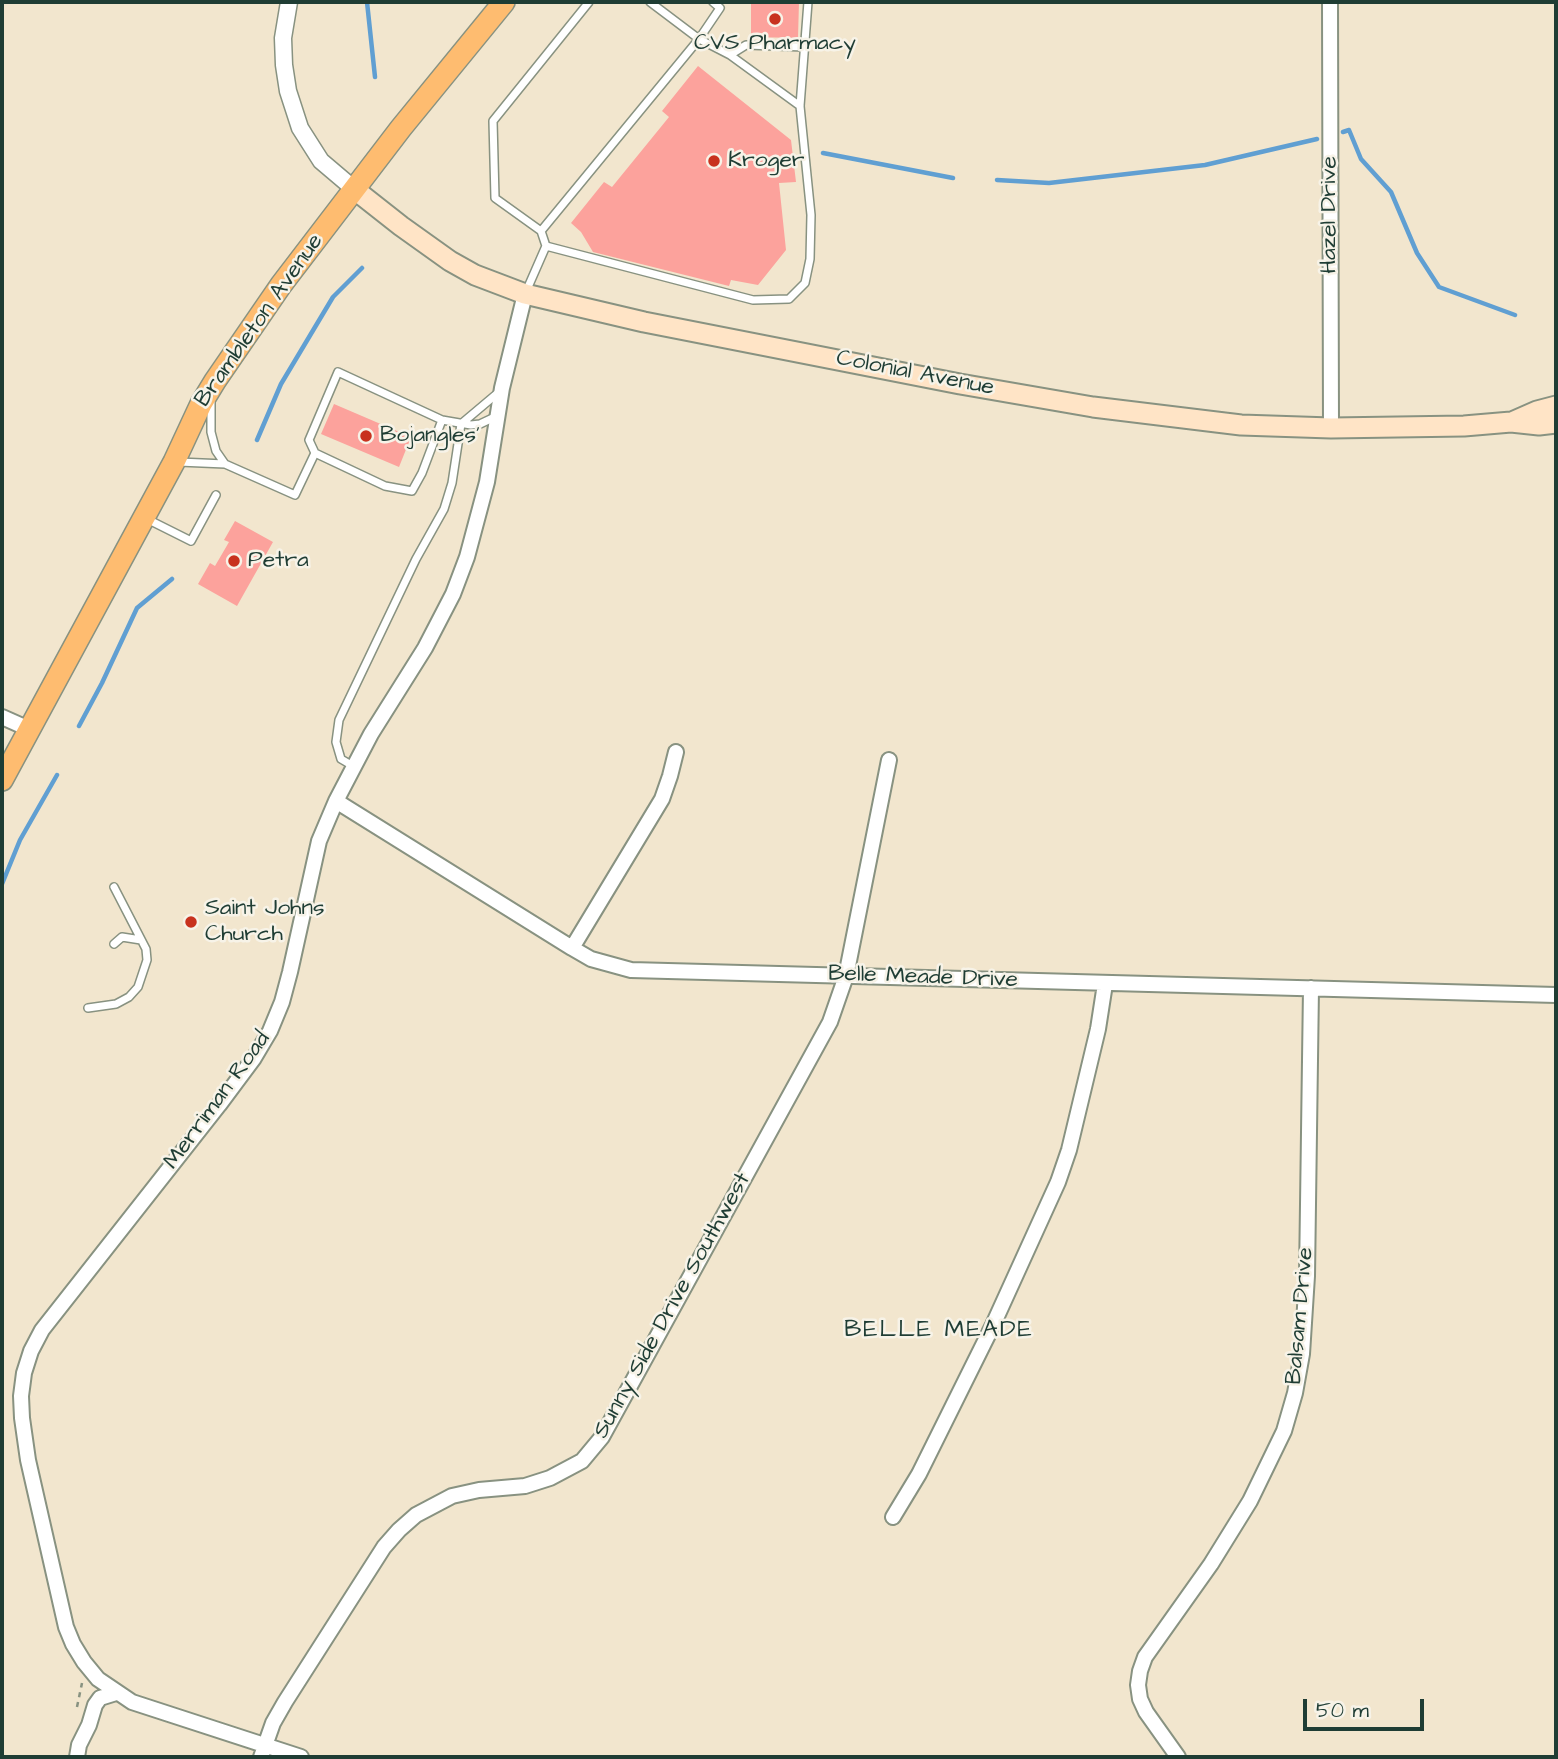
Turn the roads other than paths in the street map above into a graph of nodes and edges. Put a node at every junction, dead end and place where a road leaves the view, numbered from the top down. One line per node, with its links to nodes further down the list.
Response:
1 (289, 2): 13 (street)
2 (504, 2): 13 (main road, Brambleton Avenue)
3 (589, 2): 14 (lane)
4 (650, 2): 9 (lane)
5 (713, 2): 8 (lane)
6 (808, 2): 10 (lane)
7 (1330, 2): 25 (street, Hazel Drive)
8 (720, 5): 9 (lane)
9 (699, 39): 11 (lane); 14 (lane)
10 (804, 47): 11 (lane); 12 (lane)
11 (730, 55): 12 (lane)
12 (800, 106): 15 (lane)
13 (354, 189): 16 (main road, Colonial Avenue); 17 (main road, Brambleton Avenue)
14 (541, 231): 15 (lane)
15 (546, 246): 16 (lane)
16 (525, 295): 18 (street, Merriman Road); 25 (main road, Colonial Avenue)
17 (211, 388): 27 (main road, Brambleton Avenue); 28 (lane)
18 (502, 388): 20 (street, Merriman Road); 24 (lane)
19 (1556, 406): 22 (main road, Colonial Avenue)
20 (498, 415): 24 (lane); 35 (street, Merriman Road)
21 (442, 420): 24 (lane); 26 (lane); 26 (lane)
22 (1511, 422): 23 (main road, Colonial Avenue); 25 (main road, Colonial Avenue)
23 (1556, 423)
24 (461, 424): 35 (lane)
25 (1331, 428)
26 (315, 453): 28 (lane)
27 (174, 462): 28 (lane); 30 (main road, Brambleton Avenue)
28 (225, 464)
29 (216, 495): 30 (lane)
30 (144, 517): 32 (main road, Brambleton Avenue)
31 (2, 717): 32 (street)
32 (29, 729): 36 (main road, Brambleton Avenue)
33 (676, 752): 41 (street)
34 (889, 760): 42 (street, Sunny Side Drive Southwest)
35 (353, 766): 37 (street, Merriman Road)
36 (2, 780)
37 (336, 801): 41 (street, Belle Meade Drive); 48 (street, Merriman Road)
38 (114, 887): 39 (lane)
39 (141, 940): 40 (lane); 46 (lane)
40 (114, 944)
41 (572, 948): 42 (street, Belle Meade Drive)
42 (846, 976): 43 (street, Belle Meade Drive); 50 (street, Sunny Side Drive Southwest)
43 (1105, 984): 44 (street, Belle Meade Drive); 47 (street)
44 (1311, 988): 45 (street, Belle Meade Drive); 52 (street, Balsam Drive)
45 (1556, 995)
46 (88, 1008)
47 (893, 1517)
48 (116, 1693): 49 (street); 50 (street, Merriman Road)
49 (78, 1751)
50 (263, 1752): 51 (street, Merriman Road)
51 (301, 1757)
52 (1178, 1757)

